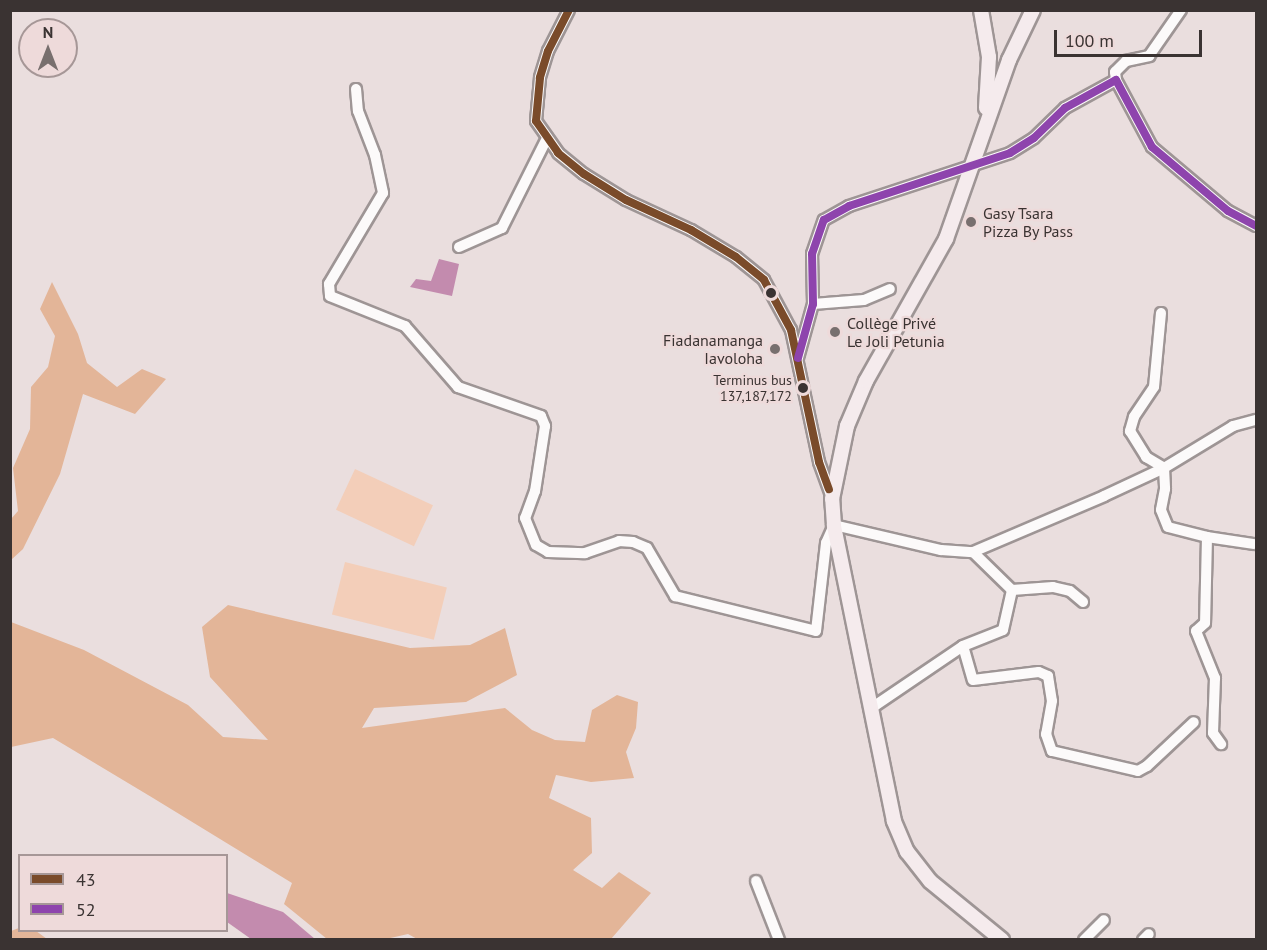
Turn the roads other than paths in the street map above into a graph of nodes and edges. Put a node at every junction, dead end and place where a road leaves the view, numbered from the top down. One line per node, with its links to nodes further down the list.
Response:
1 (568, 10): 7 (street)
2 (981, 10): 8 (main road)
3 (1033, 10): 8 (main road)
4 (1181, 10): 5 (street)
5 (1116, 80): 9 (street); 10 (street)
6 (356, 89): 19 (street)
7 (547, 138): 11 (street); 15 (street)
8 (978, 149): 9 (main road)
9 (973, 165): 13 (street); 18 (main road)
10 (1257, 226)
11 (459, 248)
12 (890, 289): 13 (street)
13 (813, 304): 15 (street)
14 (1161, 313): 17 (street)
15 (798, 358): 18 (street)
16 (1257, 420): 17 (street)
17 (1164, 468): 20 (street); 22 (street)
18 (832, 499): 19 (main road)
19 (834, 525): 22 (street); 26 (main road)
20 (1207, 537): 21 (street); 28 (street)
21 (1254, 544)
22 (973, 552): 23 (street)
23 (1012, 590): 24 (street); 25 (street)
24 (1083, 602)
25 (963, 646): 26 (street); 27 (street)
26 (870, 709): 32 (main road)
27 (1194, 722)
28 (1221, 744)
29 (756, 881): 31 (street)
30 (1104, 920): 33 (street)
31 (779, 939)
32 (1002, 939)
33 (1084, 939)

